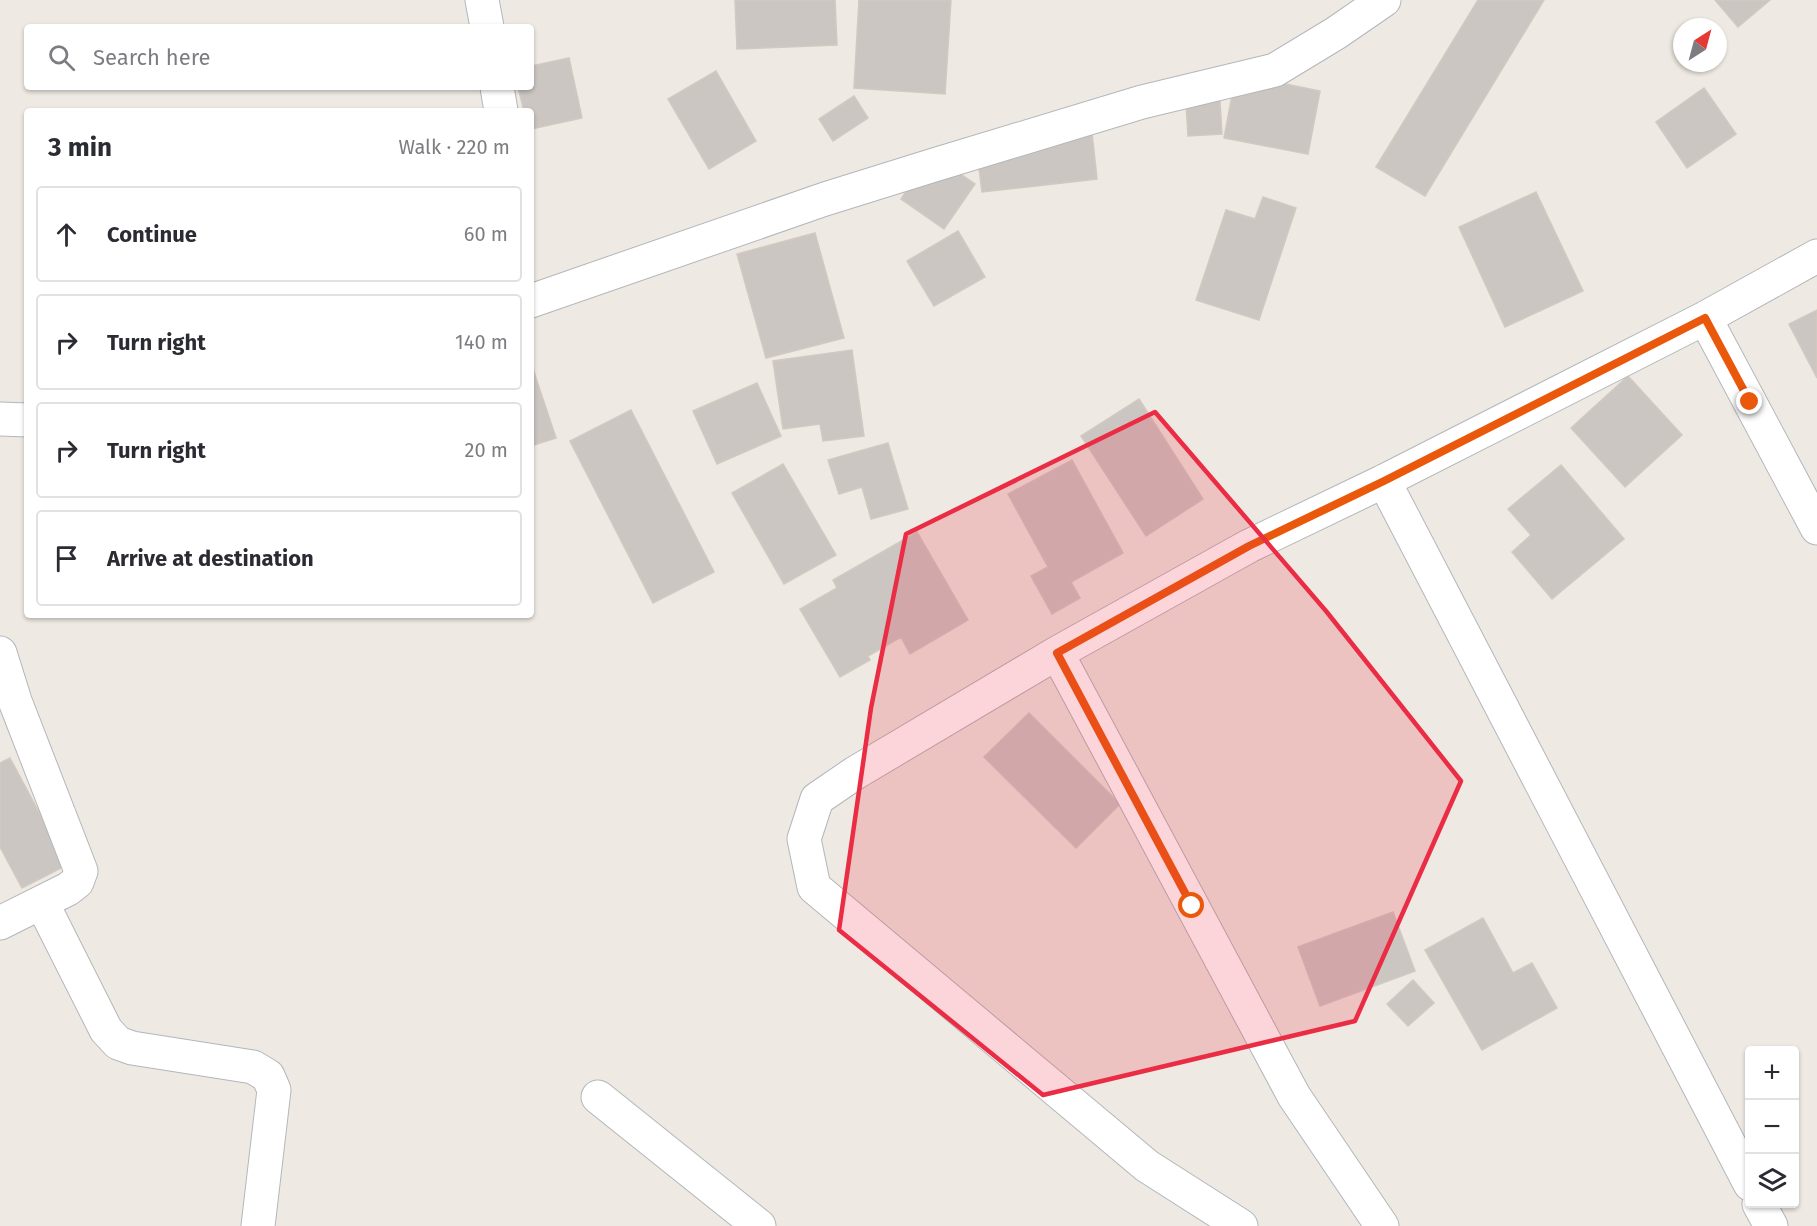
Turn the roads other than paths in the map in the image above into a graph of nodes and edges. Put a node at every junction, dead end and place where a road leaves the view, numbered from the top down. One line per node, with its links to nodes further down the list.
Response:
1 (482, 0): 3 (street)
2 (1384, 0): 7 (street)
3 (486, 24)
4 (498, 90): 5 (street)
5 (500, 108)
6 (1817, 256): 8 (street)
7 (534, 297)
8 (1705, 318): 11 (street); 12 (street)
9 (0, 419): 10 (street)
10 (24, 420)
11 (1384, 481): 14 (street); 18 (street)
12 (1817, 528)
13 (0, 653): 15 (street)
14 (1057, 653): 22 (street); 23 (street)
15 (42, 903): 16 (street); 20 (street)
16 (0, 923)
17 (598, 1096): 21 (street)
18 (1745, 1176)
19 (1762, 1208): 24 (street)
20 (258, 1226)
21 (759, 1226)
22 (1241, 1226)
23 (1382, 1226)
24 (1771, 1226)

